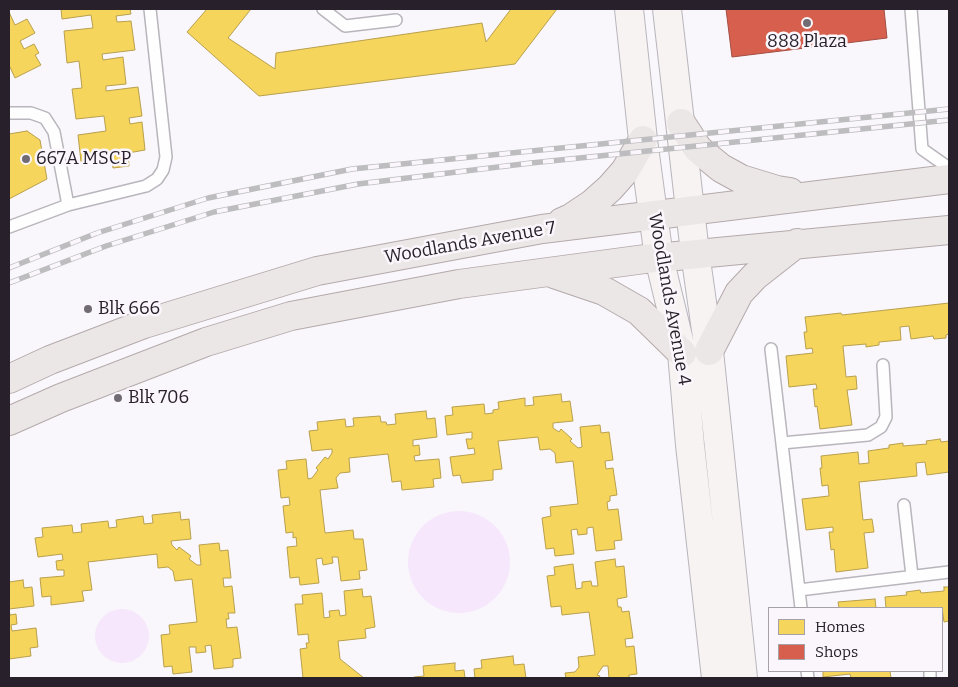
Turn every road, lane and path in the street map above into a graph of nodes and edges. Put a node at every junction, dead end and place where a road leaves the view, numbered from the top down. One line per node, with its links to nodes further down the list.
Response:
1 (150, 9): 13 (lane)
2 (322, 9): 6 (lane)
3 (629, 9): 9 (main road, Woodlands Avenue 4)
4 (667, 9): 8 (main road, Woodlands Avenue 4)
5 (910, 9): 10 (lane)
6 (396, 20)
7 (9, 113): 13 (lane)
8 (681, 123): 12 (main road); 14 (main road, Woodlands Avenue 4)
9 (642, 140): 15 (main road, Woodlands Avenue 4); 17 (main road)
10 (949, 168)
11 (949, 179): 12 (main road, Woodlands Avenue 7)
12 (817, 196): 14 (main road, Woodlands Avenue 7)
13 (68, 205): 16 (lane)
14 (689, 211): 15 (main road, Woodlands Avenue 7); 20 (main road, Woodlands Avenue 4)
15 (653, 215): 17 (main road, Woodlands Avenue 7); 21 (main road, Woodlands Avenue 4)
16 (9, 227)
17 (542, 229): 27 (main road, Woodlands Avenue 7)
18 (949, 230): 19 (main road)
19 (797, 243): 20 (main road); 24 (main road)
20 (694, 253): 21 (main road); 24 (main road, Woodlands Avenue 4)
21 (659, 258): 22 (main road); 25 (main road, Woodlands Avenue 4)
22 (546, 272): 25 (main road); 28 (main road)
23 (771, 349): 29 (lane)
24 (709, 351): 36 (main road, Woodlands Avenue 4)
25 (682, 353): 35 (main road, Woodlands Avenue 4)
26 (883, 364): 29 (lane)
27 (9, 379)
28 (9, 421)
29 (782, 442): 33 (lane)
30 (904, 504): 32 (lane)
31 (949, 572): 32 (lane)
32 (912, 576): 33 (lane)
33 (799, 590): 34 (lane)
34 (801, 607)
35 (716, 678)
36 (743, 678)

